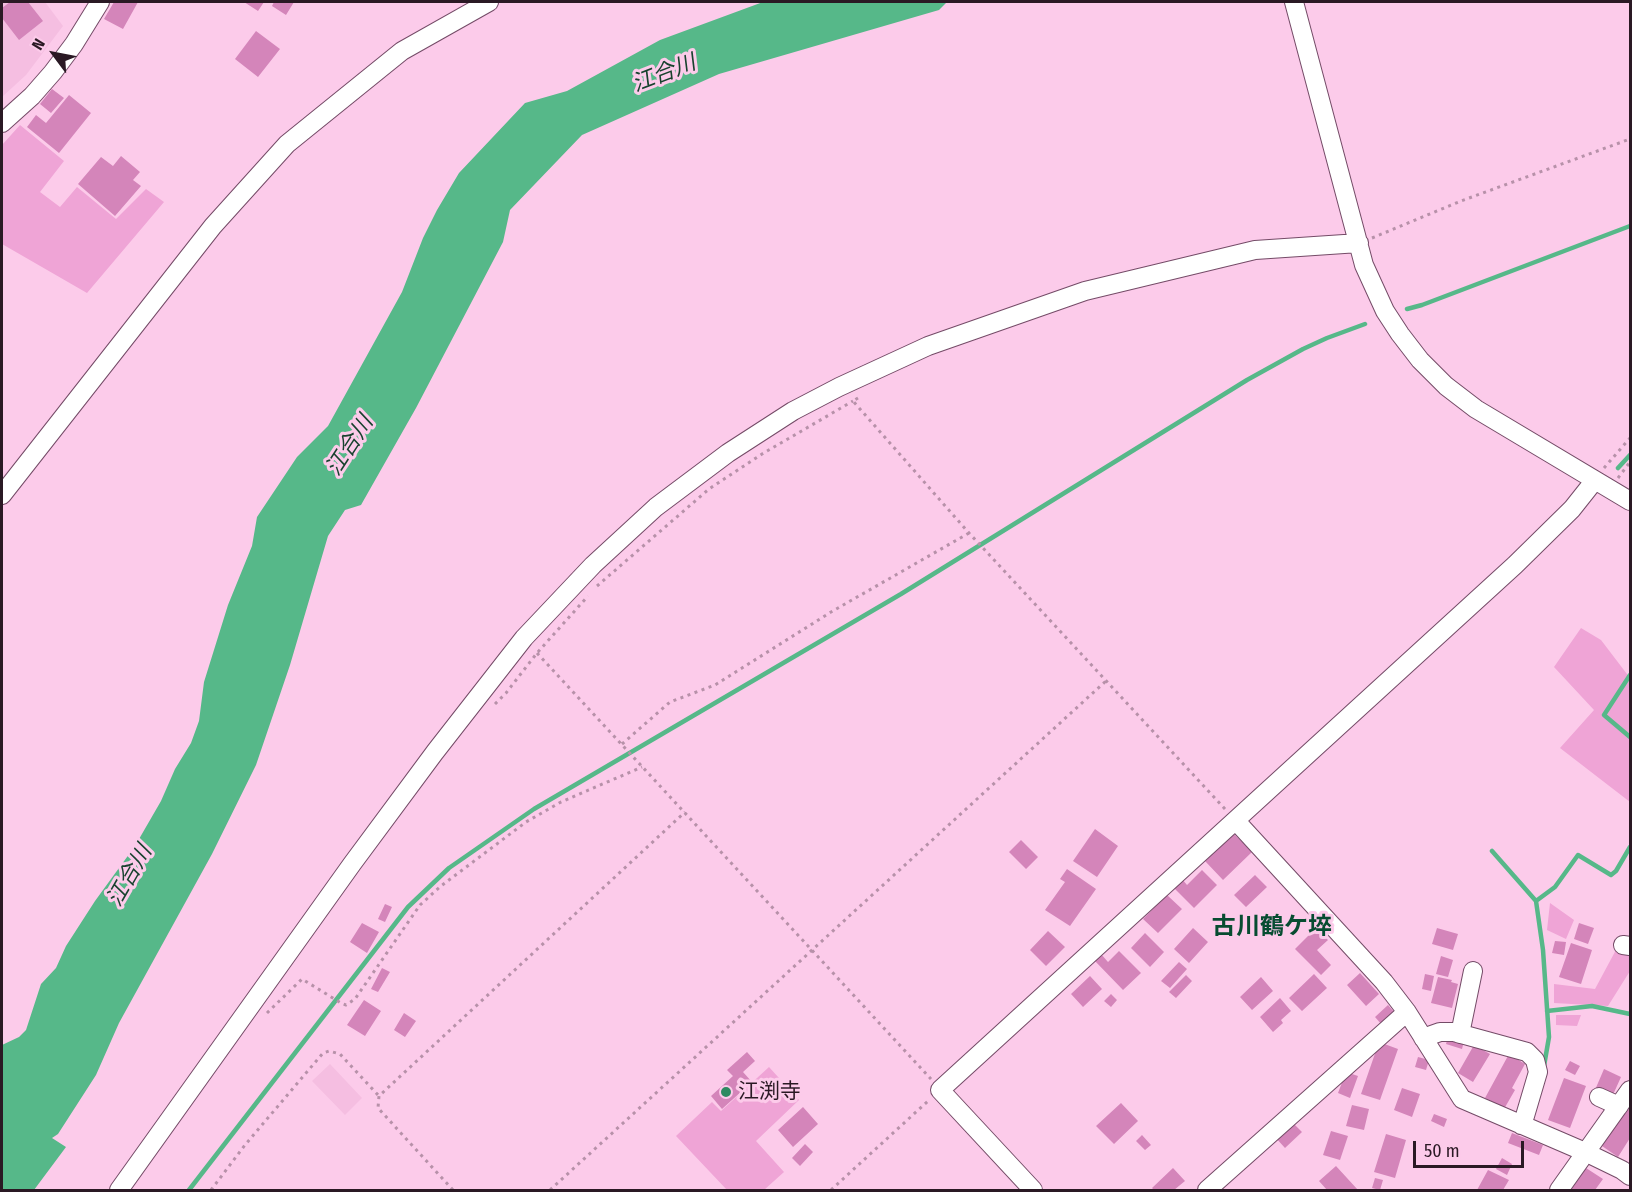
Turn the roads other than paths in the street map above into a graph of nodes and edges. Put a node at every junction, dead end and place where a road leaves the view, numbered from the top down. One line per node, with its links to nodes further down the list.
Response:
1 (100, 2): 4 (street)
2 (489, 2): 7 (street)
3 (1294, 2): 5 (street)
4 (2, 123)
5 (1359, 243): 6 (street); 20 (street)
6 (1595, 480): 8 (street); 9 (street)
7 (2, 495)
8 (1630, 501)
9 (1236, 821): 11 (street); 21 (street)
10 (1473, 971): 12 (street)
11 (1407, 1012): 13 (street); 22 (street)
12 (1460, 1034): 13 (street); 17 (street)
13 (1423, 1038): 17 (street)
14 (1630, 1090): 16 (street)
15 (1599, 1097): 16 (street)
16 (1619, 1106): 18 (street)
17 (1521, 1125): 18 (street)
18 (1585, 1152): 19 (street); 23 (street)
19 (1630, 1176)
20 (119, 1191)
21 (1033, 1191)
22 (1207, 1191)
23 (1559, 1191)

